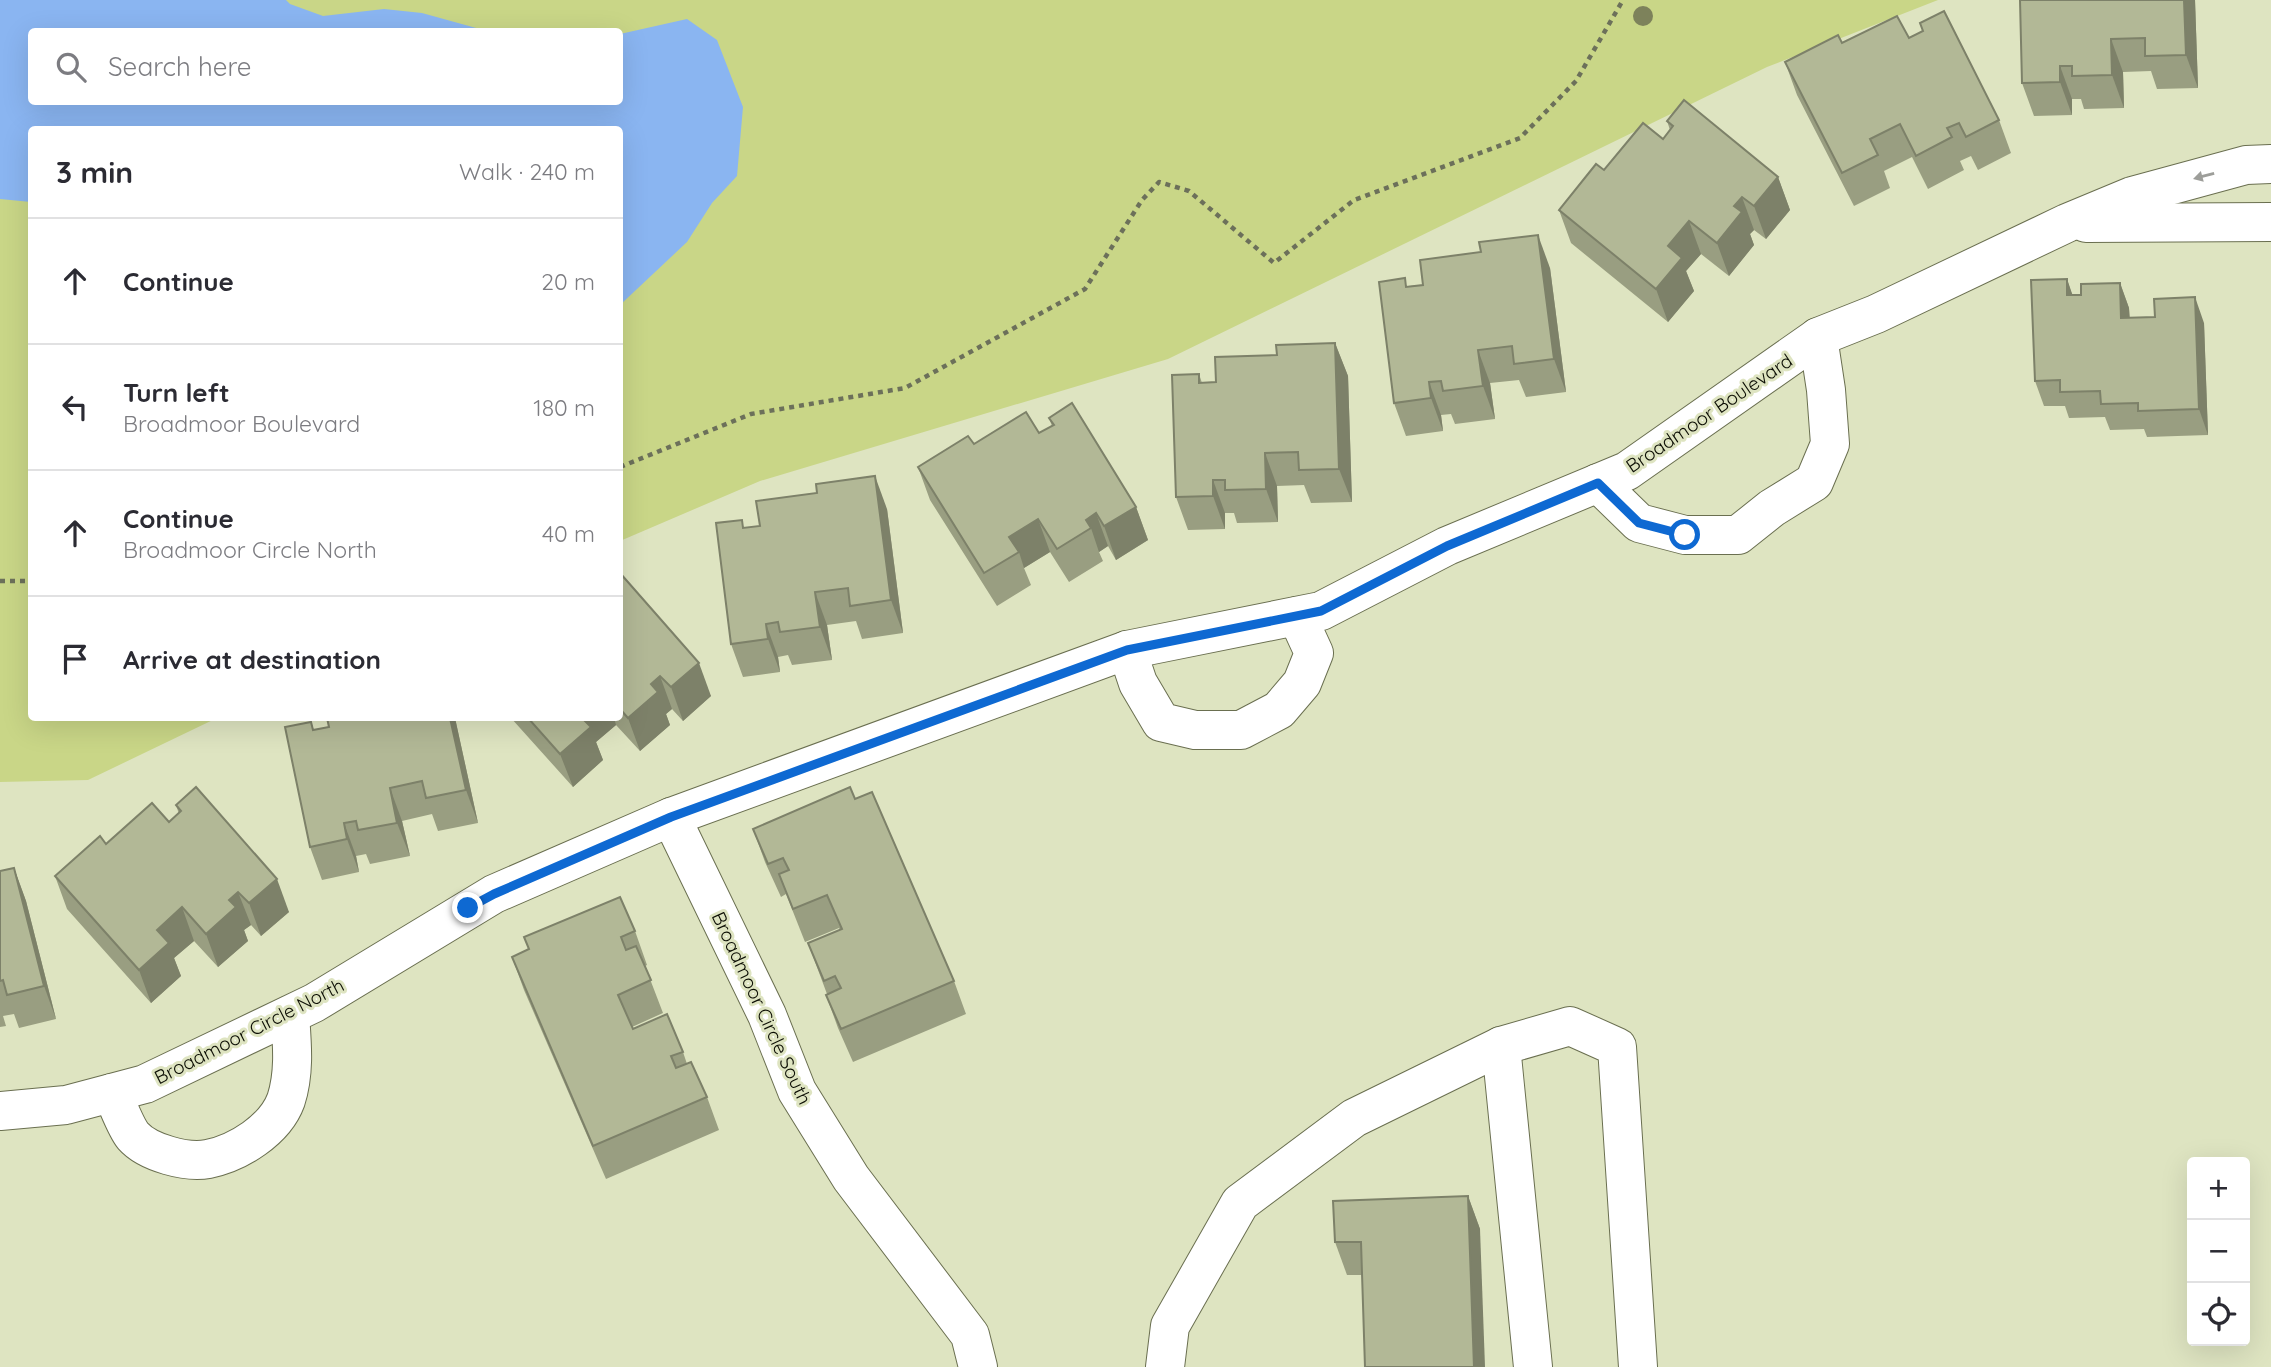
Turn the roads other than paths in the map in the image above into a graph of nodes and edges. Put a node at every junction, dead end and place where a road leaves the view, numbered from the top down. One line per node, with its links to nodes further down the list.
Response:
1 (2271, 164): 3 (street, Broadmoor Boulevard, one-way to 3)
2 (2271, 222): 3 (street, Broadmoor Boulevard)
3 (2067, 223): 4 (street, Broadmoor Boulevard)
4 (1818, 337): 5 (street, Broadmoor Boulevard); 5 (street)
5 (1598, 483): 6 (street, Broadmoor Boulevard)
6 (1297, 616): 7 (street, Broadmoor Boulevard); 7 (street)
7 (1127, 650): 8 (street, Broadmoor Boulevard)
8 (671, 817): 9 (street, Broadmoor Circle North); 13 (street, Broadmoor Circle South)
9 (290, 1015): 11 (street, Broadmoor Circle North); 11 (street)
10 (1501, 1046): 14 (street); 15 (street); 16 (street)
11 (112, 1093): 12 (street, Broadmoor Circle North)
12 (0, 1111)
13 (978, 1367)
14 (1165, 1367)
15 (1533, 1367)
16 (1638, 1367)

